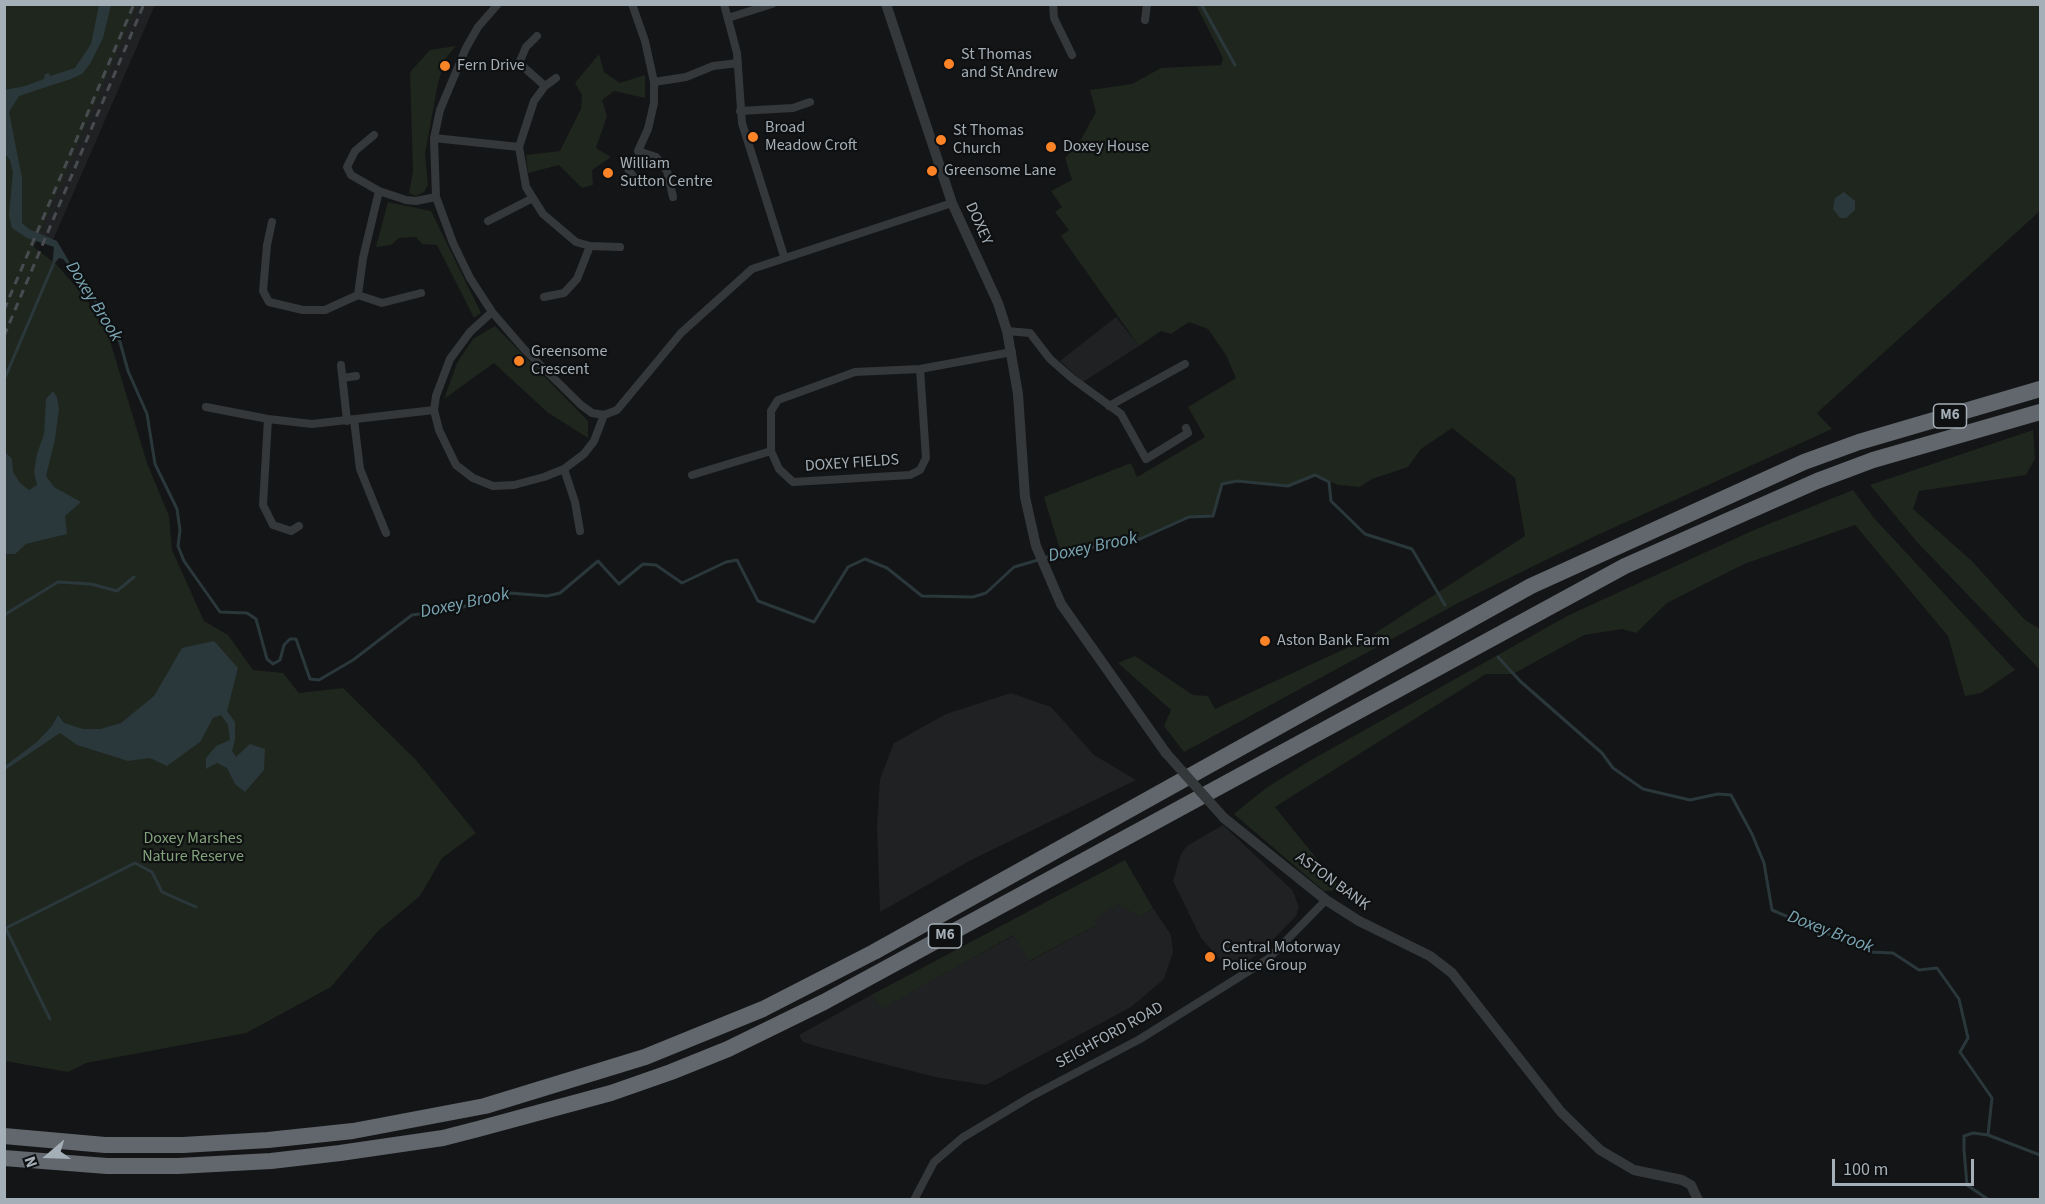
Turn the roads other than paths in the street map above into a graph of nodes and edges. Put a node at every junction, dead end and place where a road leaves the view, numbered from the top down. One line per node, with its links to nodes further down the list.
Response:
1 (498, 4): 19 (street)
2 (632, 4): 14 (street)
3 (724, 4): 8 (street)
4 (772, 4): 8 (street)
5 (886, 4): 27 (street, DOXEY)
6 (1053, 4): 11 (street)
7 (1147, 4): 9 (street)
8 (728, 18): 12 (street)
9 (1145, 20)
10 (537, 36): 15 (street)
11 (1072, 55)
12 (738, 63): 14 (street); 17 (street)
13 (556, 78): 15 (street)
14 (654, 82): 25 (street)
15 (545, 86): 20 (street)
16 (810, 102): 17 (street)
17 (741, 111): 32 (street)
18 (374, 135): 23 (street)
19 (434, 138): 20 (street); 24 (street)
20 (519, 147): 26 (street)
21 (624, 163): 22 (street)
22 (637, 182)
23 (379, 190): 24 (street); 34 (street)
24 (436, 197): 36 (street)
25 (673, 197)
26 (531, 199): 28 (street); 30 (street)
27 (952, 203): 32 (street); 37 (street, DOXEY)
28 (488, 221)
29 (272, 222): 34 (street)
30 (590, 246): 31 (street); 35 (street)
31 (620, 247)
32 (784, 256): 51 (street)
33 (421, 293): 34 (street)
34 (358, 295)
35 (544, 297)
36 (492, 312): 49 (street); 51 (street)
37 (1007, 332): 38 (street, DOXEY); 46 (street)
38 (1012, 352): 41 (street); 61 (street, ASTON BANK, bridge)
39 (1185, 364): 46 (street)
40 (341, 365): 43 (street)
41 (920, 369): 55 (street); 55 (street, DOXEY FIELDS)
42 (356, 376): 43 (street)
43 (342, 378): 53 (street)
44 (2040, 389): 62 (highway, M6)
45 (218, 398): 48 (street)
46 (1109, 406): 54 (street)
47 (206, 407): 48 (street)
48 (216, 408): 52 (street)
49 (435, 410): 53 (street); 56 (street)
50 (2040, 412): 63 (highway, M6)
51 (604, 415): 56 (street)
52 (268, 419): 53 (street); 58 (street)
53 (350, 421): 60 (street)
54 (1186, 428)
55 (771, 451): 57 (street)
56 (564, 469): 59 (street)
57 (692, 475)
58 (295, 528)
59 (580, 531)
60 (386, 533)
61 (1326, 900): 64 (street, SEIGHFORD ROAD); 65 (street, ASTON BANK)
62 (4, 1136)
63 (4, 1158)
64 (914, 1200)
65 (1698, 1200)

